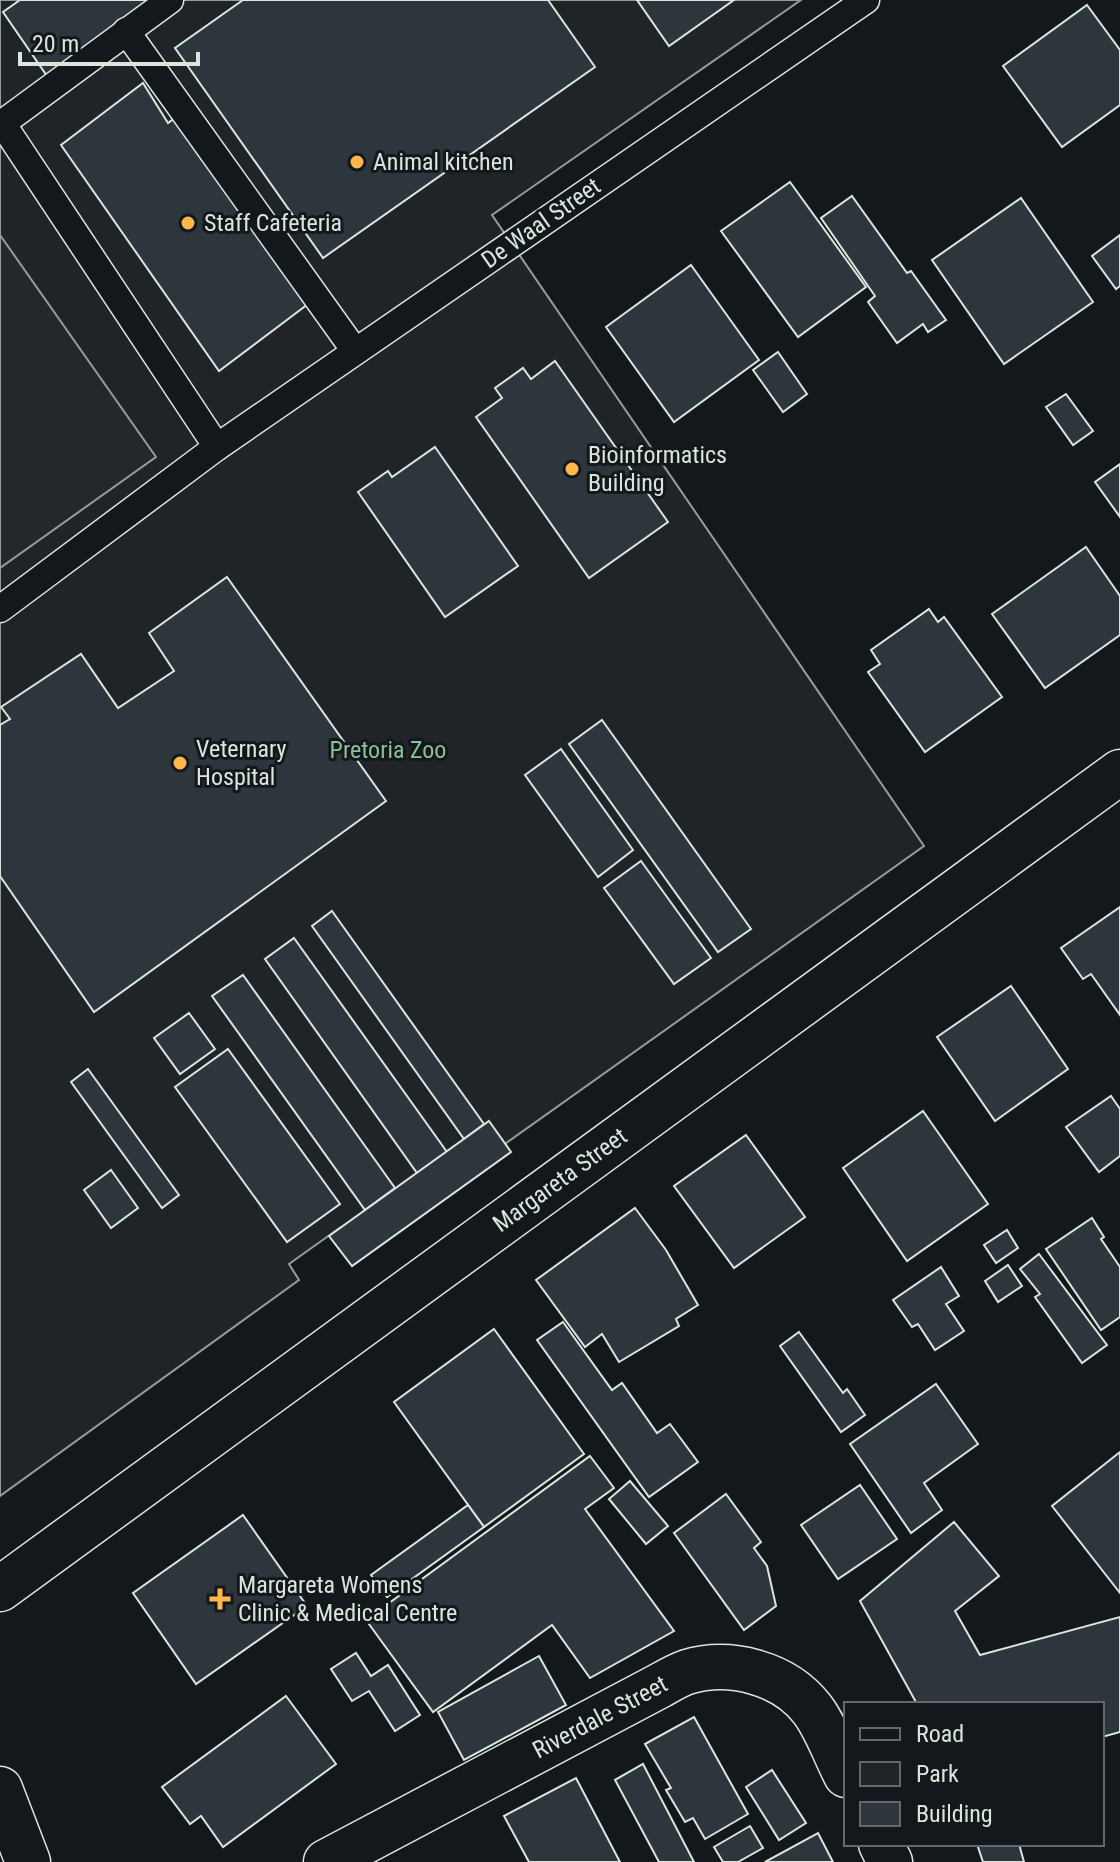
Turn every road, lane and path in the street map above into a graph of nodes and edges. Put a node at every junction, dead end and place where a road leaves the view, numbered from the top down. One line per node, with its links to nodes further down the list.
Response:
1 (170, 0): 3 (lane)
2 (866, 0): 5 (lane, De Waal Street)
3 (126, 31): 4 (lane); 5 (lane)
4 (1, 124): 6 (lane)
5 (355, 351): 6 (lane, De Waal Street)
6 (217, 447): 7 (lane, De Waal Street)
7 (0, 609)
8 (1120, 772): 9 (street, Margareta Street)
9 (0, 1589)
10 (844, 1771): 13 (street, Riverdale Street)
11 (0, 1789): 12 (street)
12 (28, 1862)
13 (326, 1862)

